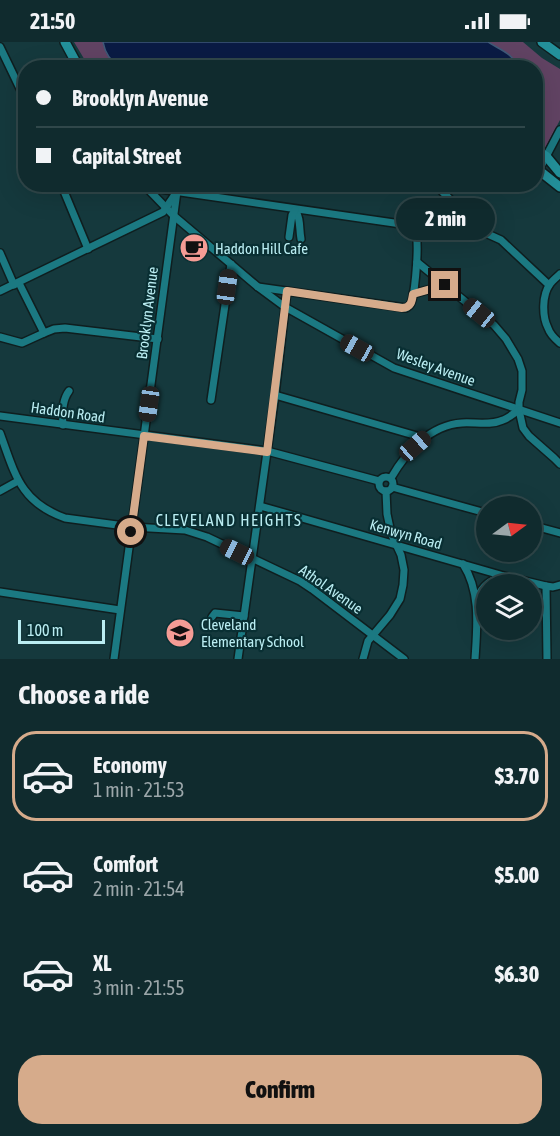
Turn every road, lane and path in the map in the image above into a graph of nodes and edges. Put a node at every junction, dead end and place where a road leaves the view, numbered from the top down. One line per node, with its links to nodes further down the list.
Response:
1 (65, 42): 5 (main road)
2 (542, 42): 4 (main road)
3 (0, 47): 6 (street)
4 (560, 55)
5 (74, 60)
6 (18, 84)
7 (560, 130): 9 (street)
8 (543, 154): 9 (main road)
9 (546, 156): 10 (street); 11 (main road)
10 (543, 160)
11 (560, 173)
12 (543, 174): 13 (main road)
13 (560, 187)
14 (64, 192): 25 (street)
15 (151, 192): 20 (street, Wesley Avenue)
16 (175, 192): 20 (street)
17 (177, 192): 22 (street, Brooklyn Avenue)
18 (202, 192): 21 (street)
19 (443, 192): 32 (street)
20 (166, 208): 22 (street, Wesley Avenue); 25 (street)
21 (296, 210): 23 (street); 24 (street); 27 (street)
22 (174, 216): 28 (street, Wesley Avenue); 40 (street, Brooklyn Avenue)
23 (289, 237)
24 (301, 239)
25 (87, 249): 30 (street)
26 (0, 253): 30 (street)
27 (417, 262): 31 (street); 36 (street)
28 (231, 264): 33 (street, Wesley Avenue); 44 (street)
29 (560, 274): 32 (street)
30 (16, 284): 34 (street); 38 (street)
31 (445, 285): 36 (street); 45 (street)
32 (549, 285): 41 (street)
33 (258, 287): 35 (street); 37 (street, Wesley Avenue)
34 (0, 291)
35 (287, 291): 36 (street); 37 (street)
36 (413, 294)
37 (285, 308): 43 (street); 45 (street, Wesley Avenue)
38 (44, 333): 39 (street); 40 (street)
39 (0, 337)
40 (158, 339): 50 (street, Brooklyn Avenue)
41 (560, 343)
42 (69, 391): 48 (street)
43 (275, 395): 51 (street); 52 (street)
44 (212, 400)
45 (519, 410): 47 (street, Wesley Avenue); 51 (street); 53 (street)
46 (0, 416): 48 (street, Haddon Road)
47 (560, 423)
48 (63, 425): 50 (street, Haddon Road)
49 (0, 433): 55 (street, Athol Avenue)
50 (144, 436): 52 (street, Haddon Road); 61 (street, Brooklyn Avenue)
51 (424, 438): 54 (street)
52 (267, 452): 56 (street, Haddon Road); 59 (street)
53 (560, 464)
54 (391, 478): 56 (street); 57 (street)
55 (18, 481): 58 (street); 61 (street, Athol Avenue)
56 (379, 481): 57 (street)
57 (389, 489): 60 (street); 64 (street)
58 (0, 491)
59 (260, 506): 64 (street, Kenwyn Road); 65 (street)
60 (476, 511)
61 (132, 527): 65 (street, Athol Avenue); 73 (street, Brooklyn Avenue)
62 (542, 528): 63 (street)
63 (560, 533)
64 (397, 544): 66 (street, Kenwyn Road); 77 (street)
65 (252, 559): 74 (street); 77 (street, Athol Avenue)
66 (464, 564): 67 (street, Kenwyn Road); 72 (street)
67 (497, 574)
68 (542, 585): 70 (street, Kenwyn Road)
69 (560, 585): 70 (street, Kenwyn Road)
70 (546, 586): 83 (street)
71 (0, 592): 73 (street)
72 (476, 595)
73 (120, 610): 78 (street, Brooklyn Avenue)
74 (244, 616): 75 (street); 79 (street)
75 (212, 617)
76 (476, 628): 82 (street)
77 (373, 636): 80 (street); 81 (street, Athol Avenue)
78 (114, 659)
79 (238, 659)
80 (363, 659)
81 (404, 659)
82 (475, 659)
83 (547, 659)

